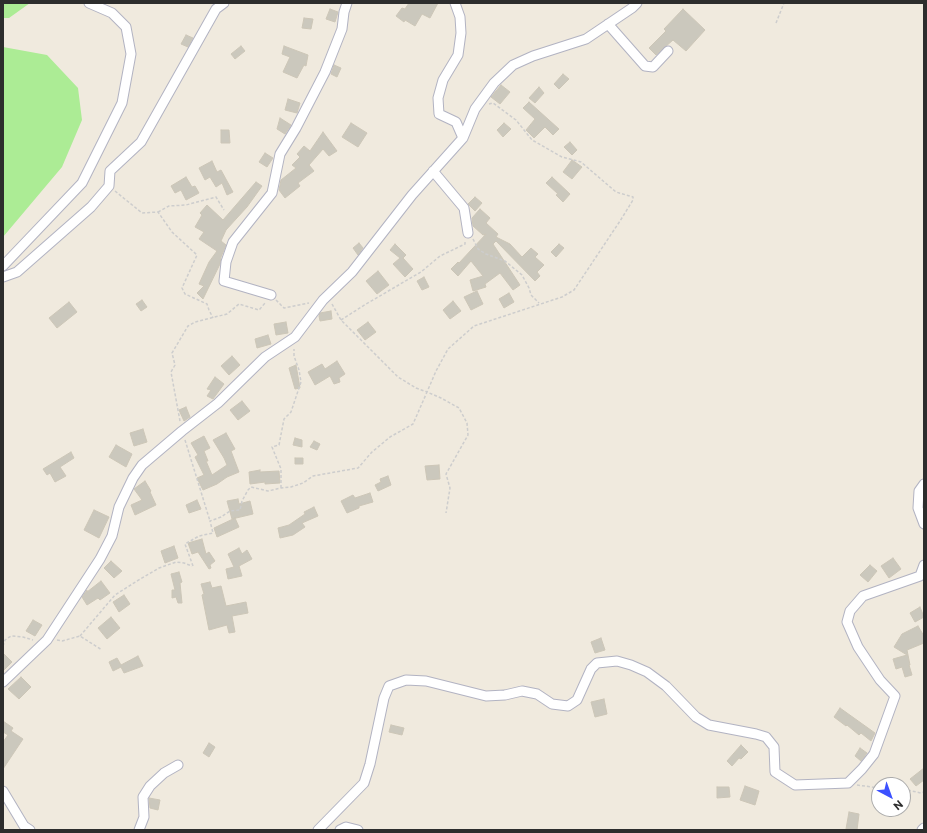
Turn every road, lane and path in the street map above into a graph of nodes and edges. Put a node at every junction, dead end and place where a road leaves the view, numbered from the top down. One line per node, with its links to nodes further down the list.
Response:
1 (89, 3): 17 (street)
2 (224, 3): 13 (street)
3 (347, 3): 19 (street)
4 (455, 3): 11 (street)
5 (637, 3): 8 (street)
6 (784, 3): 7 (path)
7 (776, 23)
8 (608, 24): 9 (street); 10 (street)
9 (668, 51)
10 (475, 109): 11 (street); 20 (path)
11 (463, 138): 12 (street)
12 (433, 171): 16 (street); 23 (street)
13 (109, 186): 15 (path); 18 (street)
14 (224, 210): 15 (path)
15 (158, 212): 21 (path)
16 (468, 233): 20 (path); 22 (path)
17 (3, 266)
18 (3, 277)
19 (271, 295)
20 (540, 304): 24 (path)
21 (213, 318)
22 (341, 320)
23 (295, 337): 25 (street); 27 (path)
24 (426, 392): 27 (path); 28 (path)
25 (182, 431): 29 (path); 33 (street)
26 (924, 484): 30 (street)
27 (281, 488): 29 (path)
28 (446, 513)
29 (210, 520): 32 (path)
30 (924, 524)
31 (924, 565): 35 (street)
32 (80, 636)
33 (3, 682)
34 (178, 766): 41 (street)
35 (848, 783): 36 (path); 42 (street)
36 (871, 787)
37 (3, 791): 40 (street)
38 (911, 791): 39 (path)
39 (924, 792)
40 (30, 830)
41 (139, 830)
42 (318, 830)
43 (340, 830): 44 (street)
44 (358, 830)

